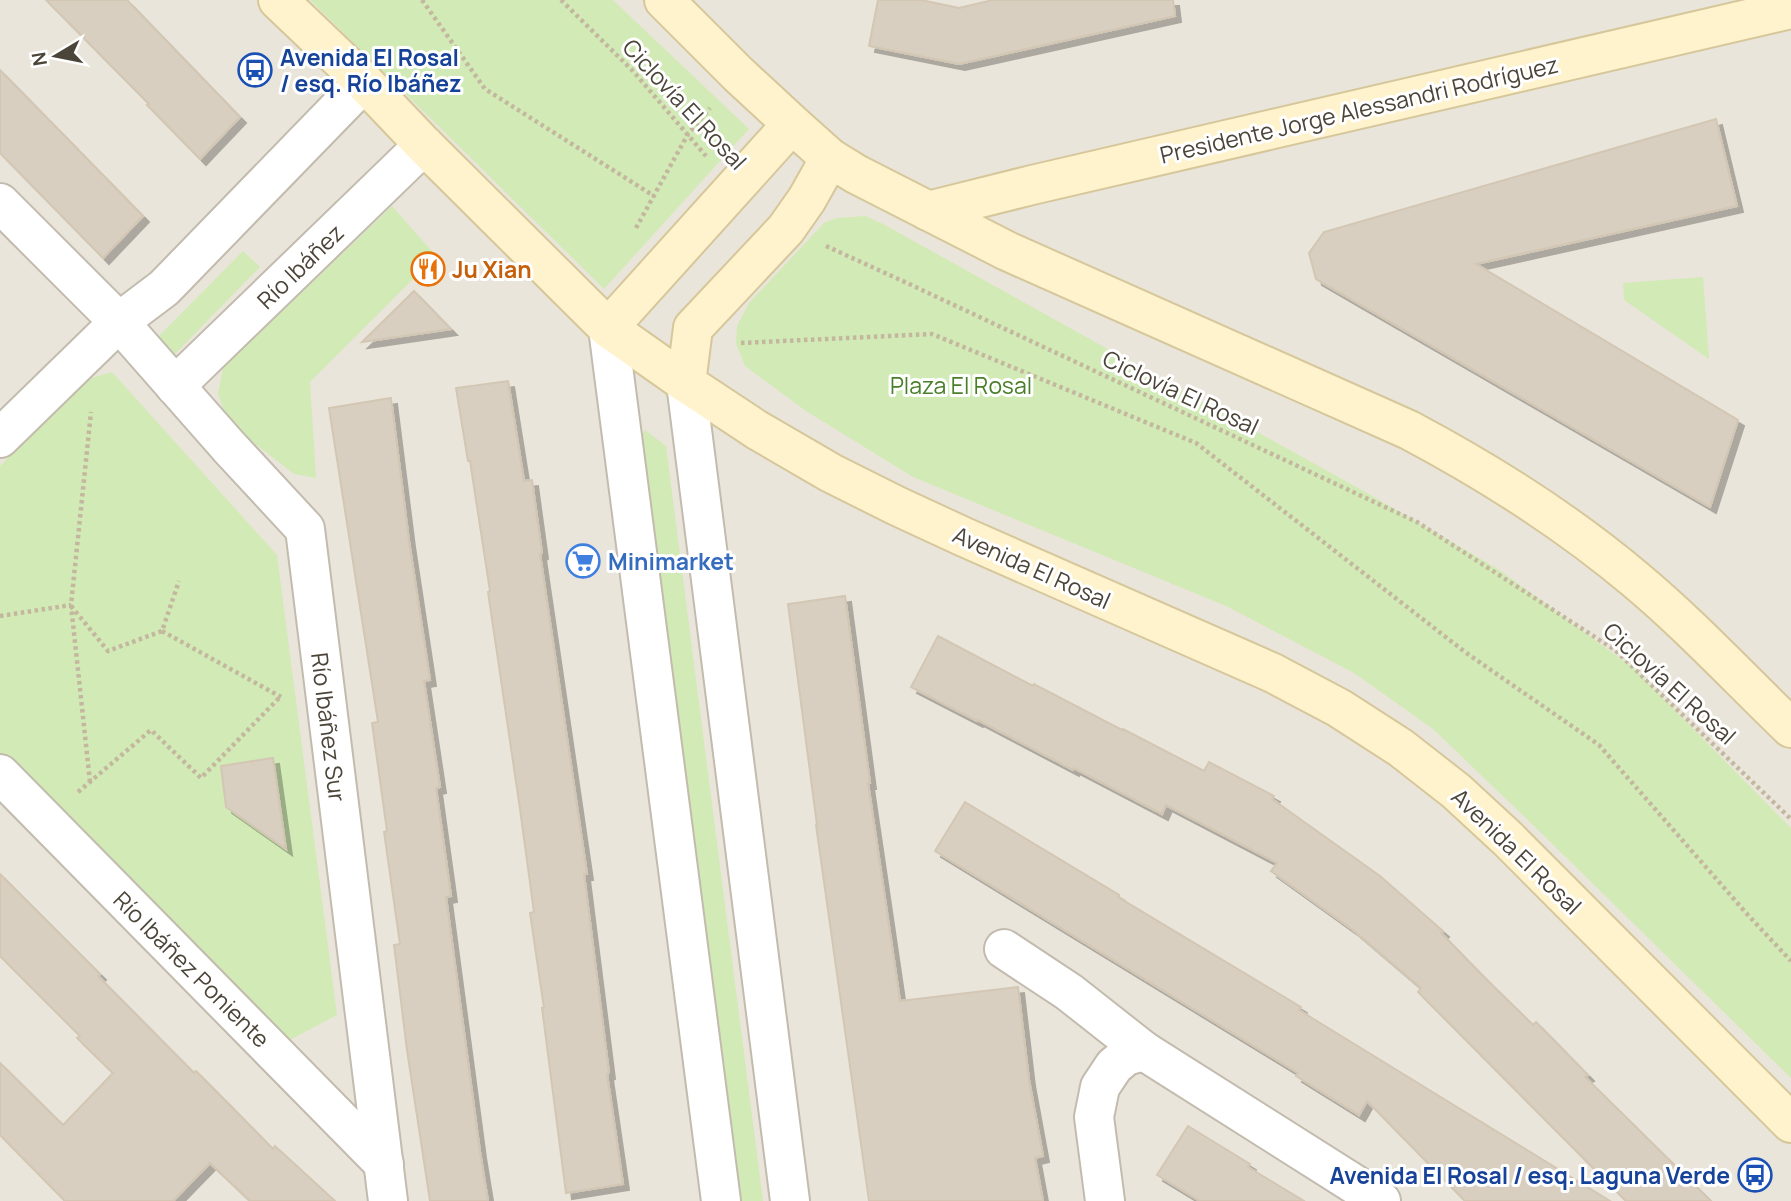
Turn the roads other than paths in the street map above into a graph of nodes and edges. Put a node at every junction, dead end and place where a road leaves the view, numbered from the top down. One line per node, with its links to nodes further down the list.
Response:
1 (278, 0): 4 (street, Avenida El Rosal)
2 (664, 0): 5 (street)
3 (1791, 9): 9 (street, Presidente Jorge Alessandri Rodríguez)
4 (364, 82): 6 (street, Avenida El Rosal); 10 (street)
5 (792, 124): 7 (street); 11 (street)
6 (424, 145): 11 (street, Avenida El Rosal); 13 (street, Río Ibáñez)
7 (830, 158): 9 (street); 12 (street)
8 (0, 203): 10 (street, Río Ibáñez Sur)
9 (928, 211): 15 (street)
10 (119, 322): 13 (street, Río Ibáñez Sur); 14 (street)
11 (608, 328): 12 (street, Avenida El Rosal); 21 (street)
12 (686, 383): 19 (street, Avenida El Rosal); 22 (street)
13 (175, 386): 20 (street, Río Ibáñez Sur)
14 (0, 438)
15 (1791, 728)
16 (0, 774): 20 (street, Río Ibáñez Poniente)
17 (1004, 948): 18 (street)
18 (1144, 1051): 23 (street); 24 (street)
19 (1791, 1123)
20 (386, 1183)
21 (721, 1201)
22 (790, 1201)
23 (1105, 1201)
24 (1381, 1201)

